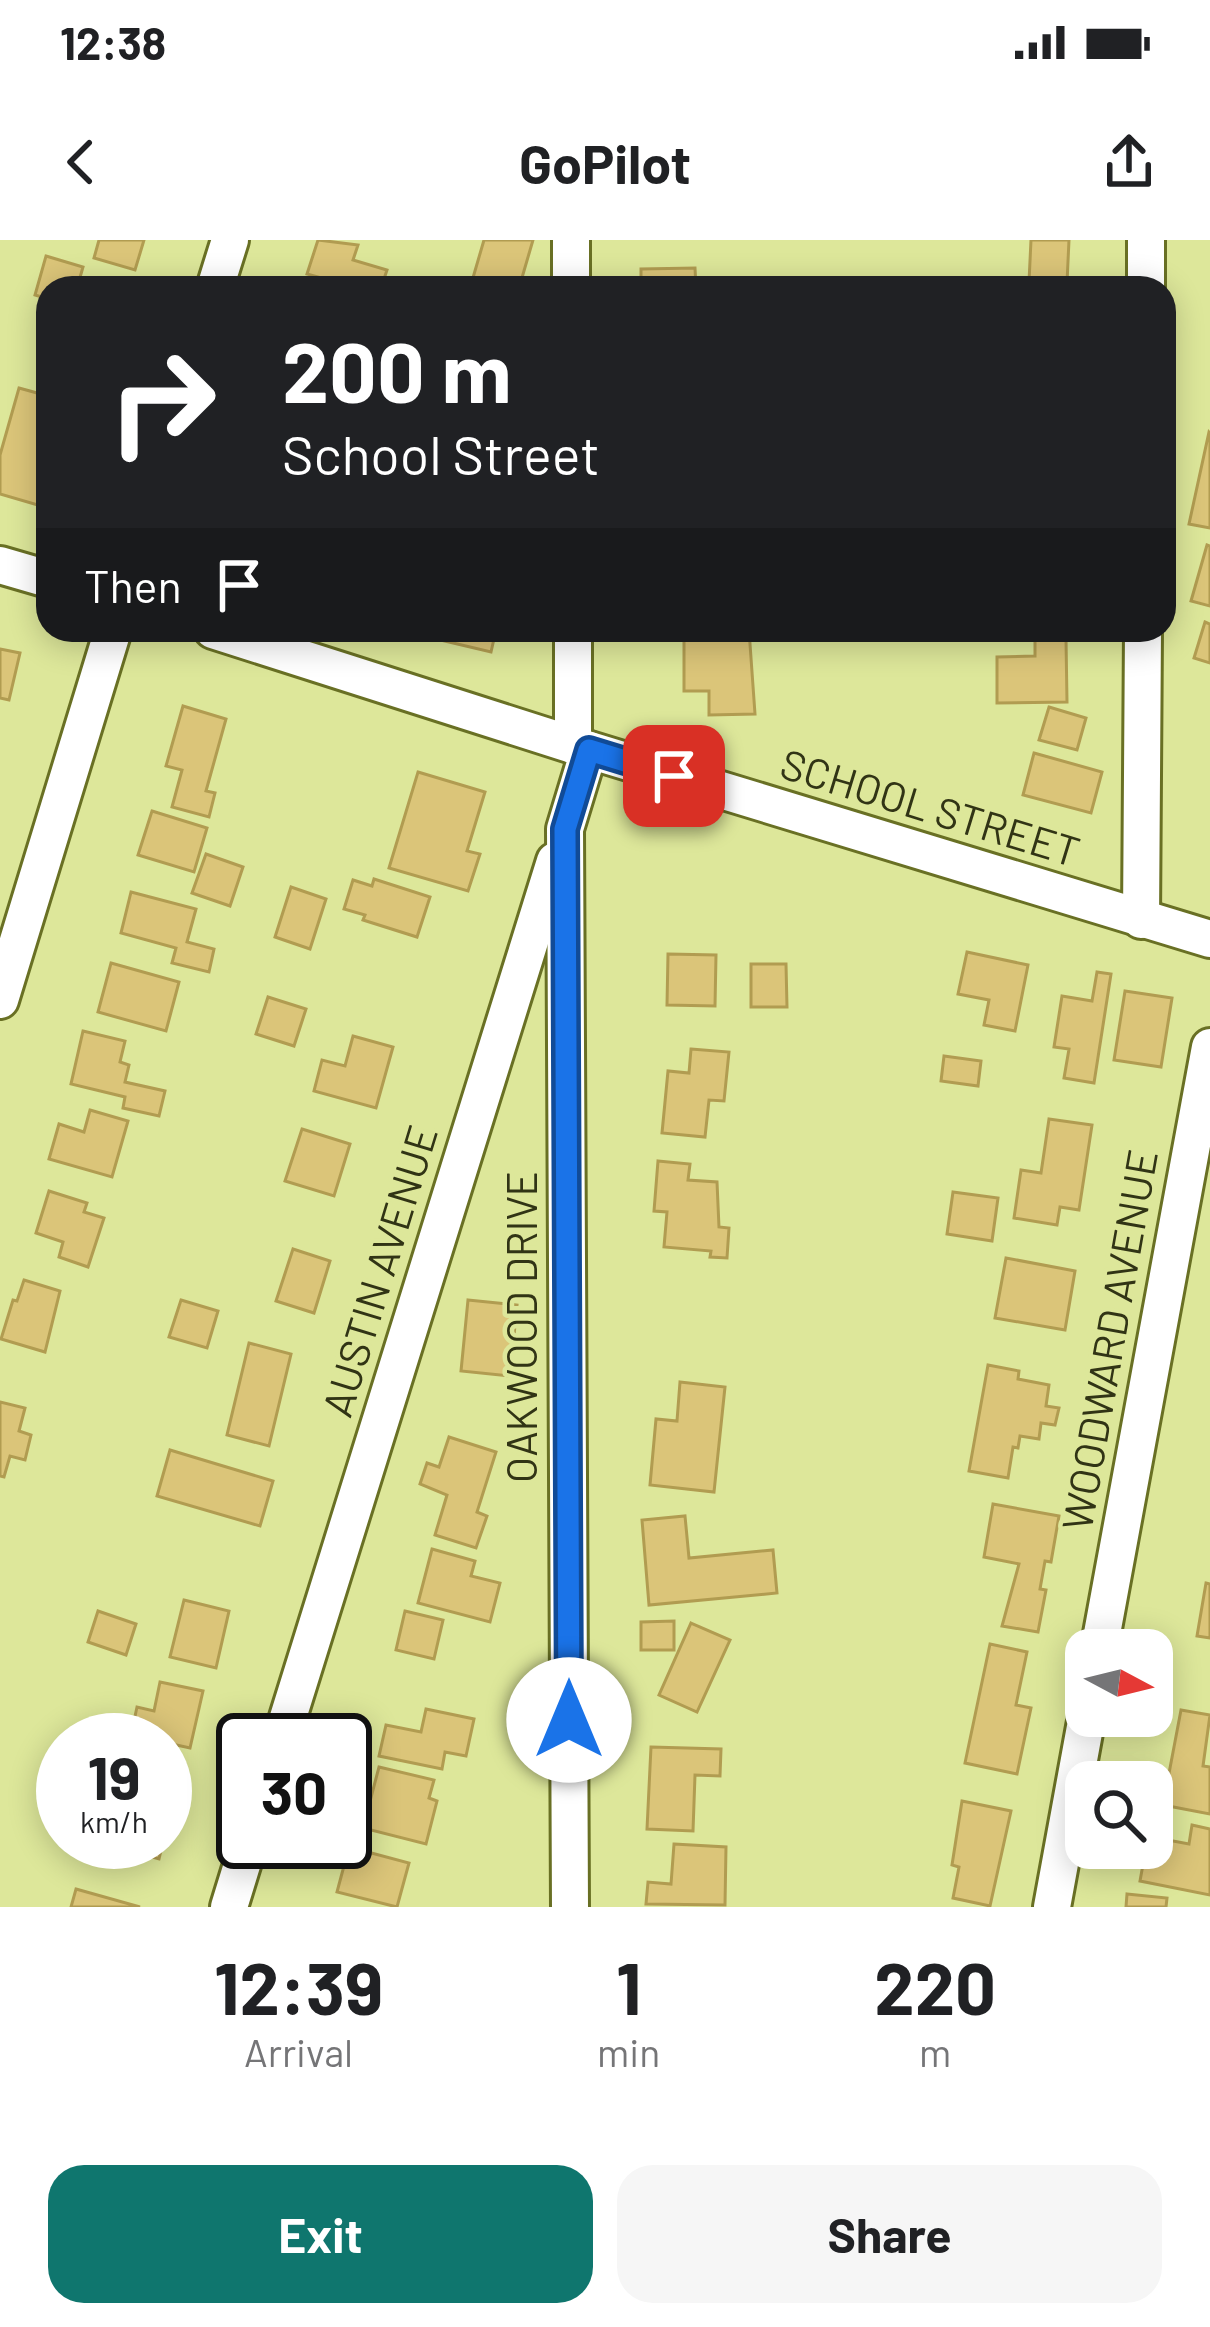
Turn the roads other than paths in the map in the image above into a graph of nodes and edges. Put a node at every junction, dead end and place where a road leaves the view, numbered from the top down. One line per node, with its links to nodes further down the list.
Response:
1 (230, 240): 4 (street)
2 (571, 240): 5 (street)
3 (1146, 240): 6 (street)
4 (219, 276)
5 (572, 276)
6 (1146, 276)
7 (0, 566): 8 (street)
8 (36, 576)
9 (109, 642): 17 (street)
10 (250, 642): 13 (street, SCHOOL STREET)
11 (574, 642): 13 (street, OAKWOOD DRIVE)
12 (1143, 642): 15 (street)
13 (581, 748): 14 (street, OAKWOOD DRIVE); 15 (street, SCHOOL STREET)
14 (565, 829): 20 (street, AUSTIN AVENUE); 24 (street, OAKWOOD DRIVE)
15 (1141, 920): 16 (street, SCHOOL STREET)
16 (1210, 939)
17 (0, 1000)
18 (1210, 1047): 19 (street, WOODWARD AVENUE)
19 (1103, 1629)
20 (289, 1713)
21 (1083, 1737): 25 (street)
22 (241, 1869): 23 (street)
23 (229, 1907)
24 (570, 1907)
25 (1052, 1907)

